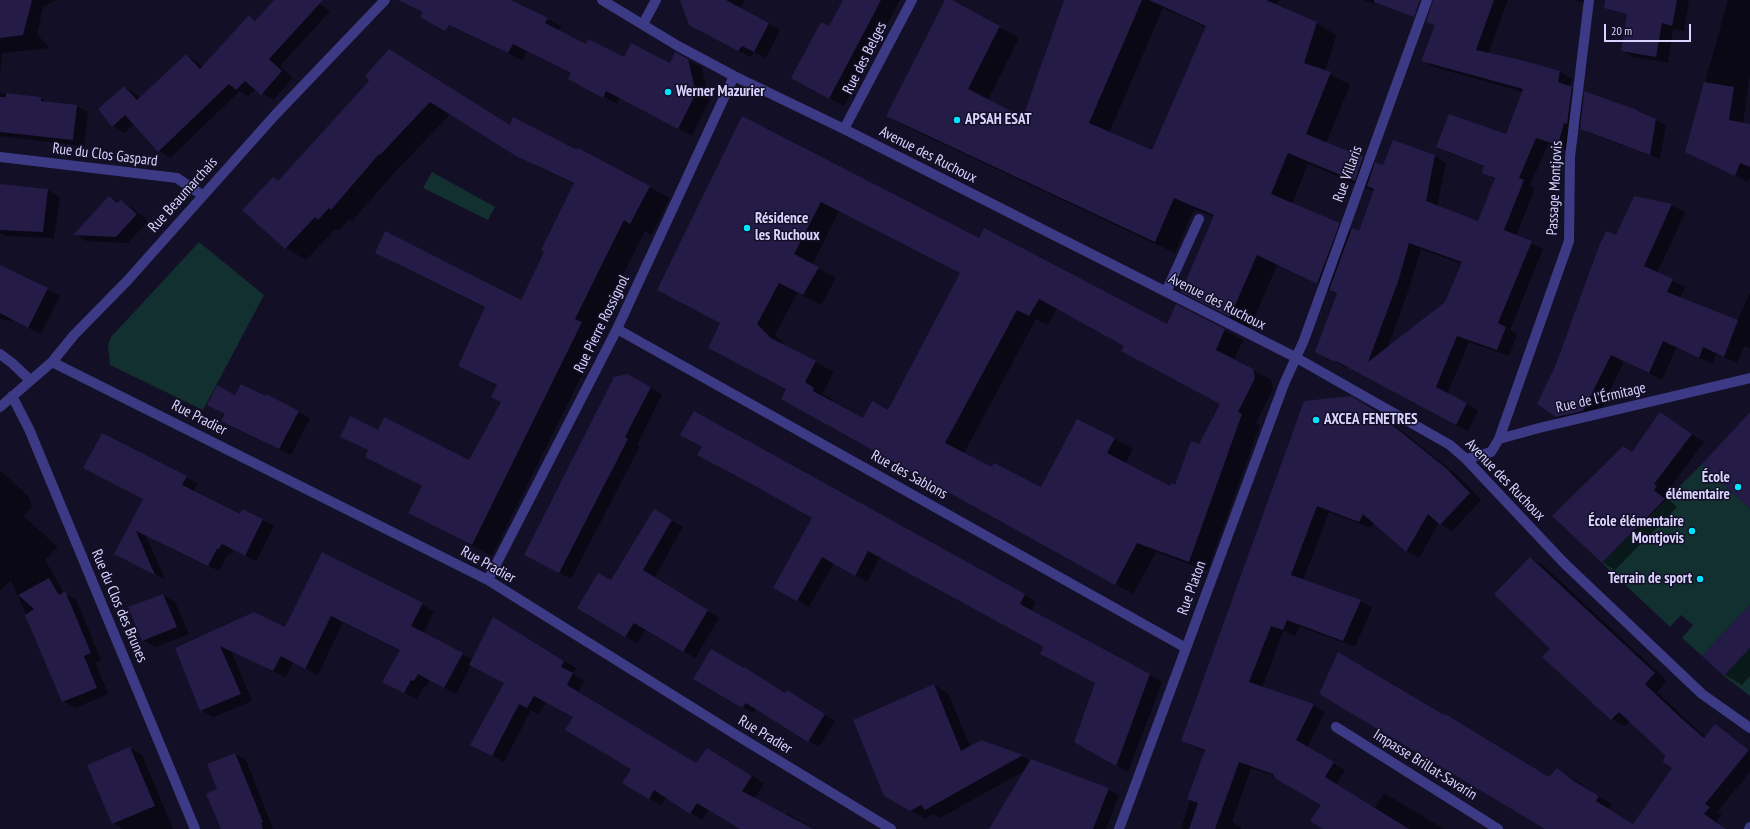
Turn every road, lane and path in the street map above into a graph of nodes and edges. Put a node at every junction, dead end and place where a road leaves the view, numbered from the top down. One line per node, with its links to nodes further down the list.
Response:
1 (385, 0): 11 (street, Rue Beaumarchais)
2 (602, 0): 7 (street, Avenue des Ruchoux)
3 (656, 0): 7 (street)
4 (912, 0): 9 (street, Rue des Belges)
5 (1427, 0): 16 (street, Rue Villaris)
6 (1589, 0): 22 (street, Passage Montjovis)
7 (643, 24): 8 (street, Avenue des Ruchoux)
8 (734, 76): 9 (street, Avenue des Ruchoux); 14 (street, Rue Pierre Rossignol)
9 (844, 129): 13 (street, Avenue des Ruchoux)
10 (0, 157): 11 (street, Rue du Clos Gaspard)
11 (202, 195): 17 (street, Rue Beaumarchais)
12 (1198, 219): 13 (street)
13 (1166, 292): 16 (street, Avenue des Ruchoux)
14 (617, 330): 24 (street, Rue Pierre Rossignol); 25 (street, Rue des Sablons)
15 (0, 354): 19 (street)
16 (1295, 357): 23 (street, Avenue des Ruchoux); 25 (street, Rue Platon)
17 (52, 362): 19 (street, Rue Beaumarchais); 24 (street, Rue Pradier)
18 (1750, 378): 22 (street, Rue de l'Érmitage)
19 (30, 380): 20 (street, Rue Beaumarchais)
20 (12, 396): 21 (street, Rue Beaumarchais); 28 (street, Rue du Clos des Brunes)
21 (0, 407)
22 (1498, 439): 23 (street)
23 (1466, 459): 27 (street, Avenue des Ruchoux)
24 (488, 580): 29 (street, Rue Pradier)
25 (1186, 648): 30 (street, Rue Platon)
26 (1336, 727): 31 (street, Impasse Brillat-Savarin)
27 (1750, 728)
28 (195, 829)
29 (891, 829)
30 (1119, 829)
31 (1498, 829)

